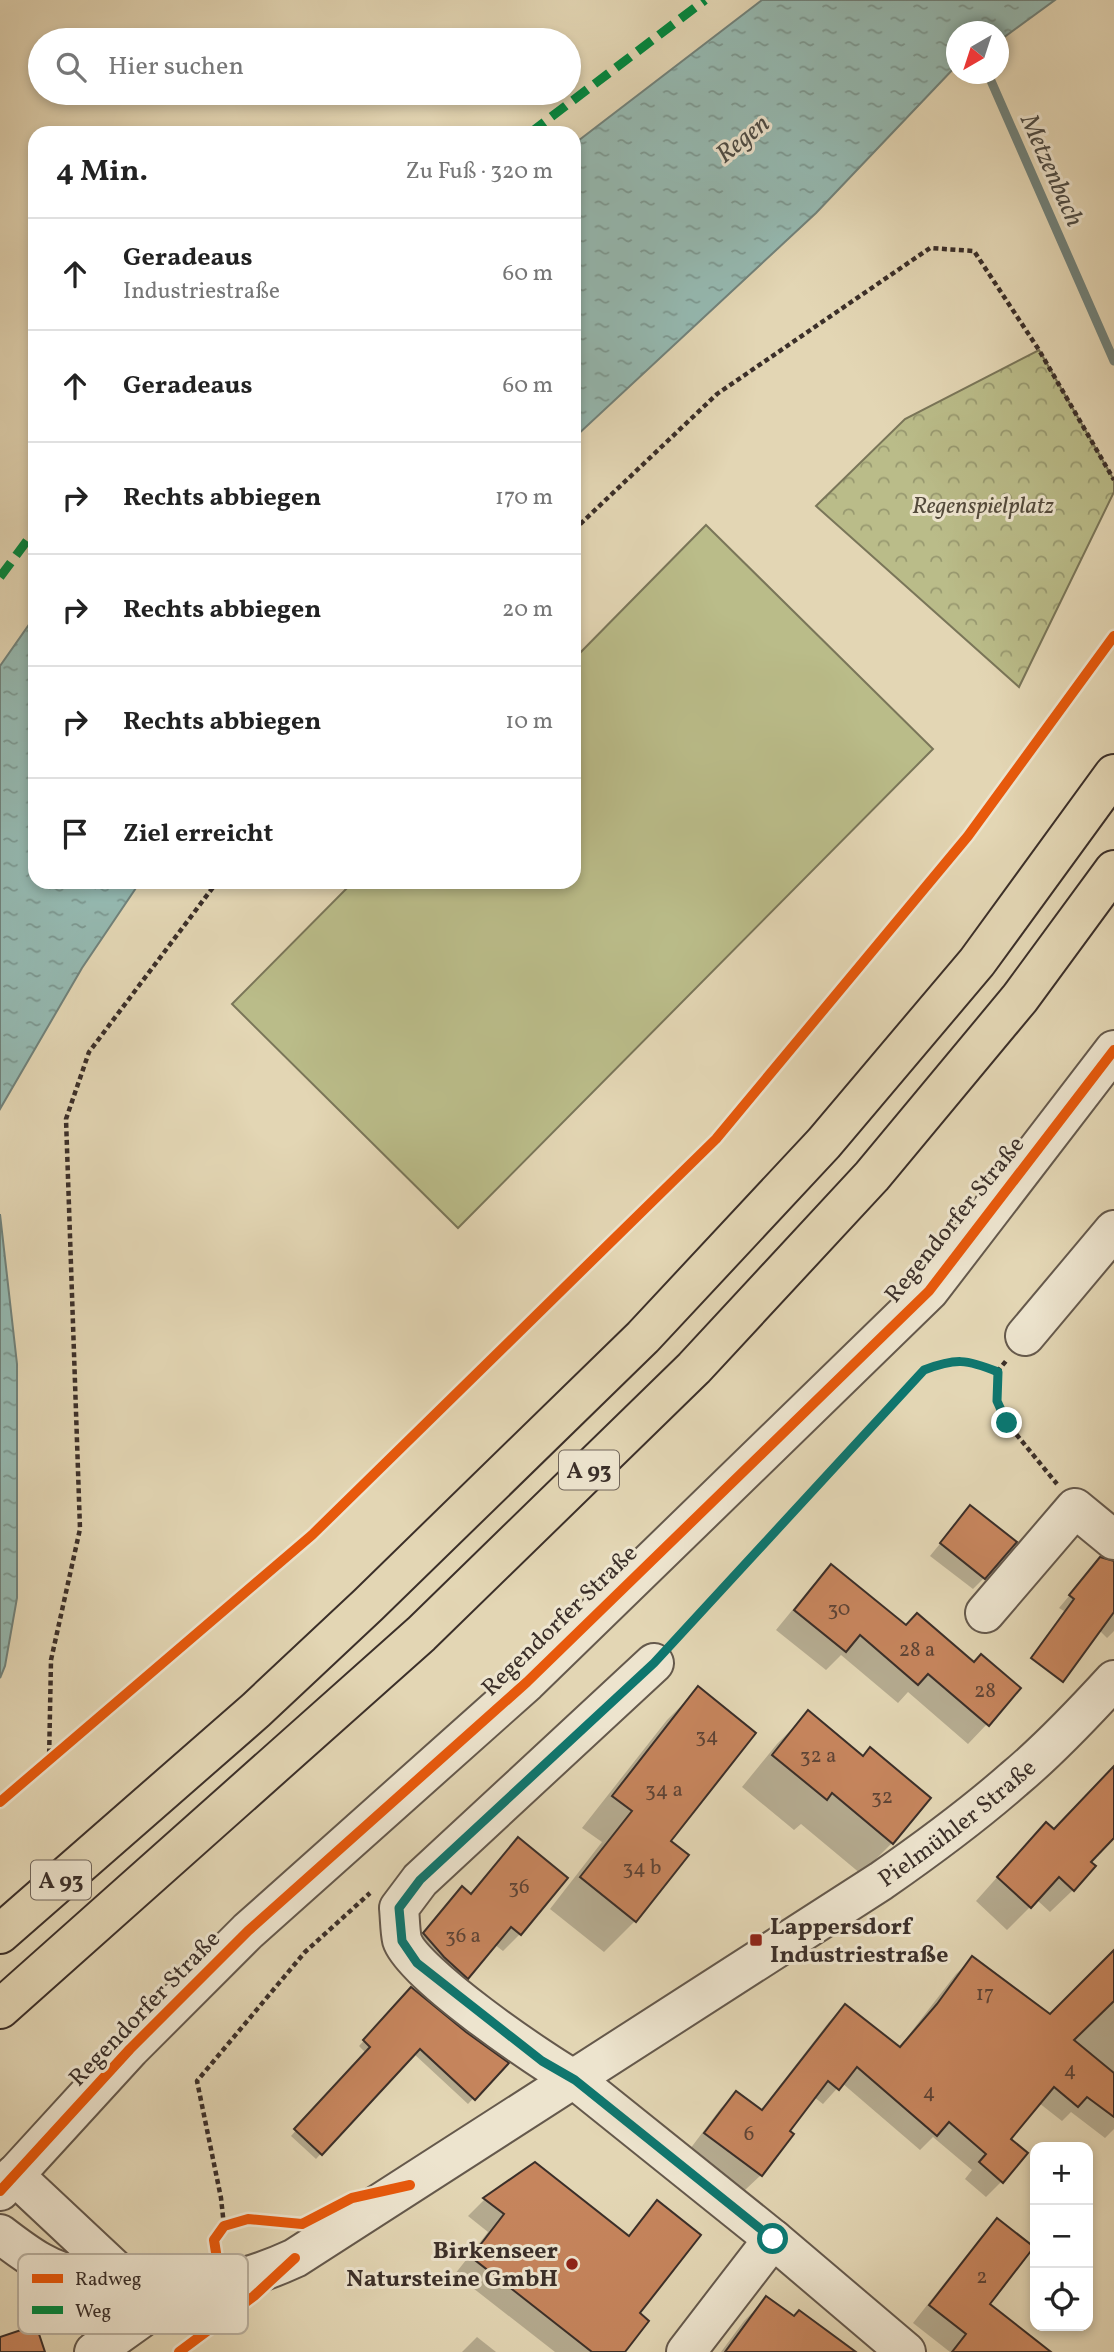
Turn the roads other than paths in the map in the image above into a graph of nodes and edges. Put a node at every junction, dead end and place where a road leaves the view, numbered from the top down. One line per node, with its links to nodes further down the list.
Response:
1 (1114, 774): 10 (highway, A 93)
2 (1114, 870): 11 (highway, A 93)
3 (1114, 1050): 13 (street, Regendorfer Straße)
4 (1114, 1230): 5 (street)
5 (1025, 1336)
6 (1114, 1540): 7 (street)
7 (985, 1613)
8 (654, 1663): 12 (street)
9 (1114, 1681): 12 (street, Pielmühler Straße)
10 (0, 1934)
11 (0, 2009)
12 (575, 2080): 15 (street); 18 (street, Pielmühler Straße)
13 (7, 2183): 17 (street)
14 (0, 2234): 16 (street, Pielmühler Straße)
15 (773, 2239): 21 (street); 22 (street)
16 (26, 2254)
17 (100, 2254)
18 (248, 2276)
19 (119, 2334): 20 (street)
20 (94, 2352)
21 (686, 2352)
22 (906, 2352)

